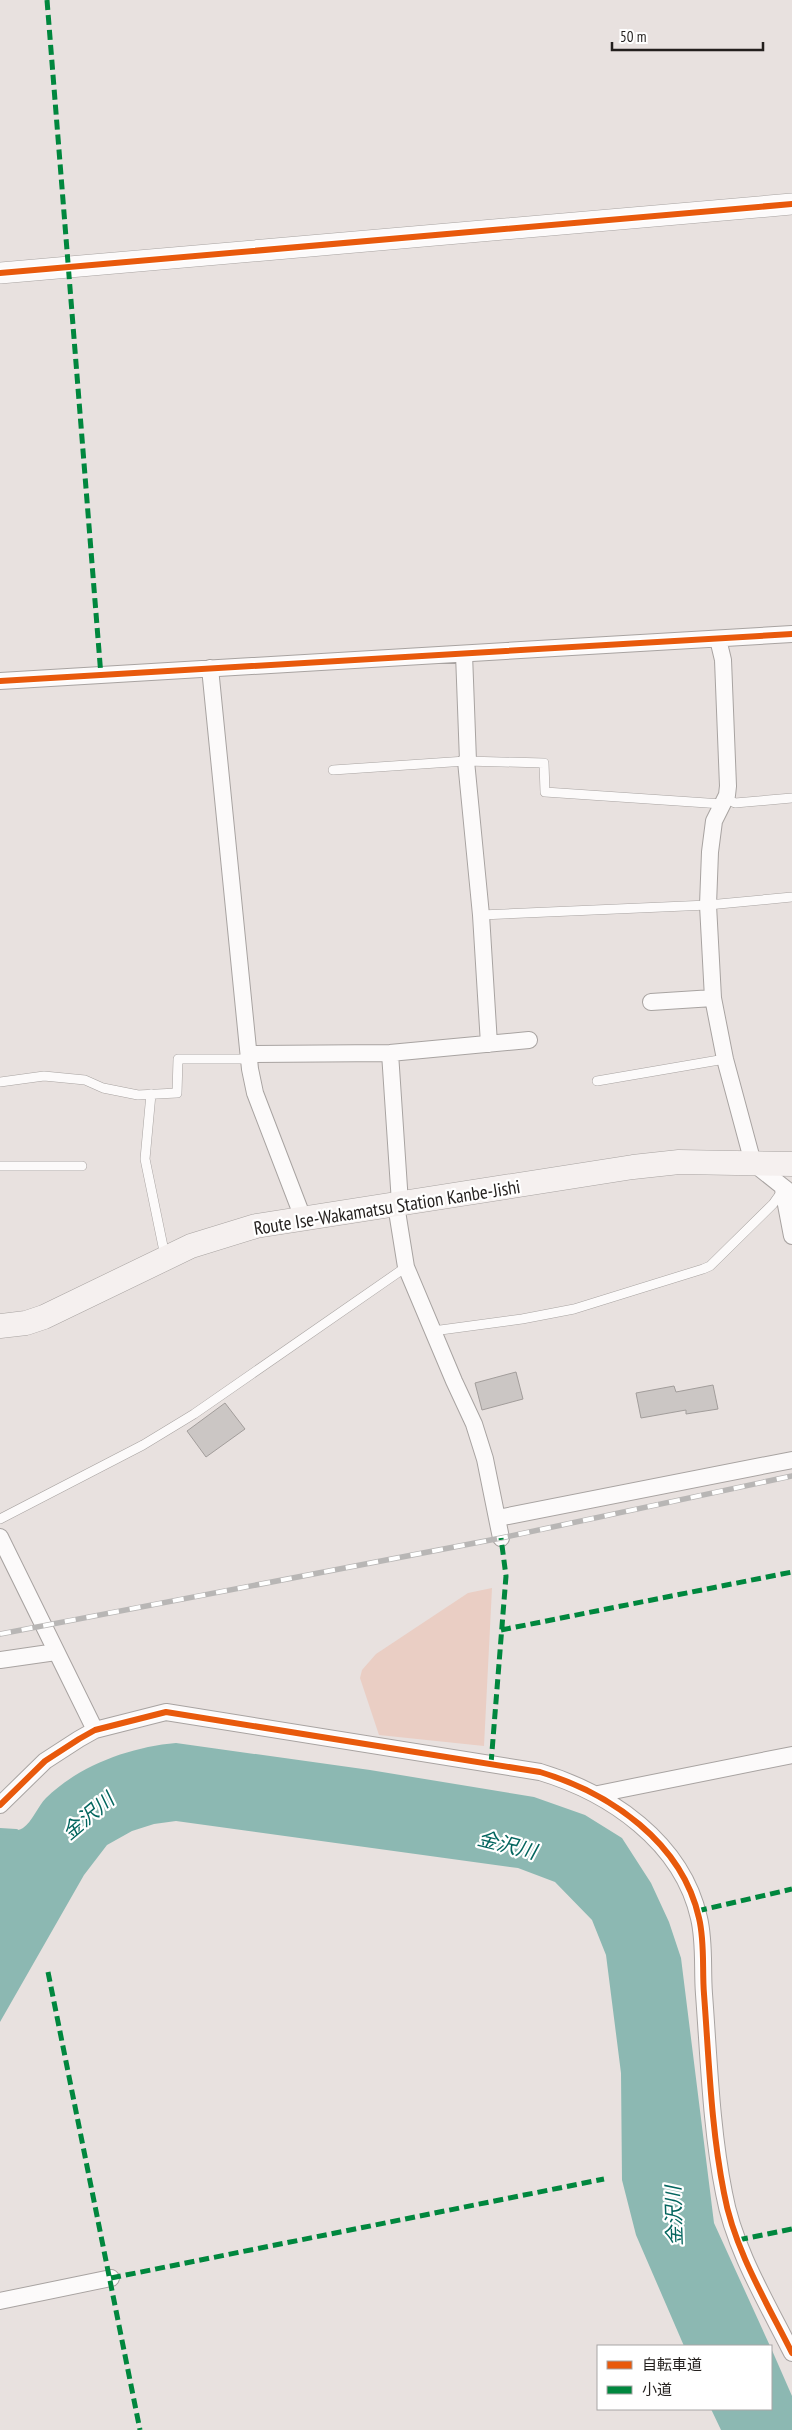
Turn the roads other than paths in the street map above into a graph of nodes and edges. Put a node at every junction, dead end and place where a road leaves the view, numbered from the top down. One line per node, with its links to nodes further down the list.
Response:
1 (792, 204): 2 (street)
2 (0, 273)
3 (792, 634): 4 (street)
4 (718, 639): 5 (street); 11 (street)
5 (464, 654): 6 (street); 8 (street)
6 (210, 668): 7 (street); 20 (street)
7 (0, 681)
8 (467, 761): 9 (lane); 11 (lane); 14 (street)
9 (333, 770)
10 (792, 798): 11 (lane)
11 (723, 801): 13 (street)
12 (792, 897): 13 (lane)
13 (708, 905): 14 (lane); 15 (street)
14 (481, 915): 18 (street)
15 (713, 998): 16 (street); 21 (street)
16 (651, 1002)
17 (529, 1040): 18 (street)
18 (489, 1044): 19 (street)
19 (390, 1053): 20 (street); 30 (street)
20 (250, 1056): 24 (lane); 31 (street)
21 (725, 1059): 22 (lane); 25 (street)
22 (597, 1081)
23 (0, 1082): 24 (lane)
24 (151, 1094): 33 (lane)
25 (753, 1163): 26 (main road, Route Ise-Wakamatsu Station Kanbe-Jishi); 29 (street); 30 (main road, Route Ise-Wakamatsu Station Kanbe-Jishi)
26 (792, 1164)
27 (0, 1166): 28 (lane)
28 (82, 1166)
29 (788, 1192): 32 (street); 36 (lane)
30 (398, 1204): 31 (main road, Route Ise-Wakamatsu Station Kanbe-Jishi); 34 (street)
31 (304, 1218): 33 (main road, Route Ise-Wakamatsu Station Kanbe-Jishi)
32 (792, 1236)
33 (166, 1258): 35 (main road, Route Ise-Wakamatsu Station Kanbe-Jishi)
34 (406, 1267): 36 (street); 39 (lane)
35 (0, 1326)
36 (433, 1331): 38 (street)
37 (792, 1460): 38 (street)
38 (498, 1518): 41 (street)
39 (0, 1519)
40 (0, 1537): 42 (street)
41 (501, 1538)
42 (56, 1652): 43 (street); 44 (street)
43 (0, 1660)
44 (95, 1730): 46 (street); 47 (street)
45 (792, 1755): 46 (street)
46 (598, 1794): 50 (street)
47 (0, 1805)
48 (111, 2278): 49 (street)
49 (0, 2301)
50 (792, 2353)

